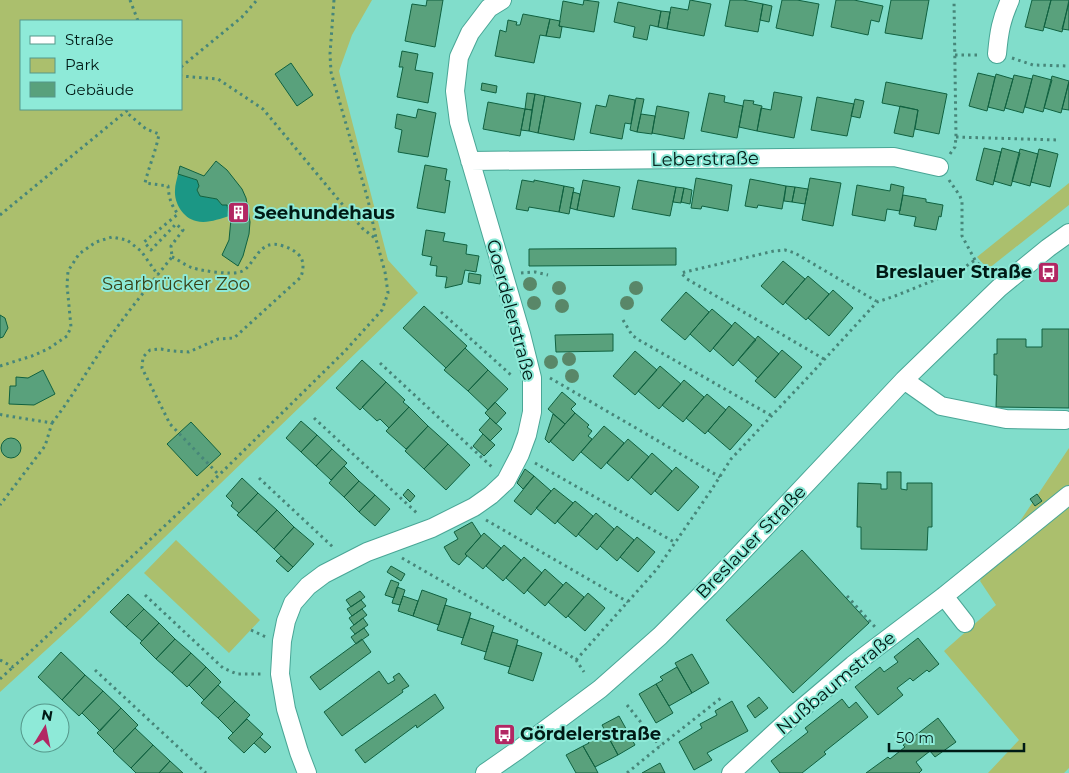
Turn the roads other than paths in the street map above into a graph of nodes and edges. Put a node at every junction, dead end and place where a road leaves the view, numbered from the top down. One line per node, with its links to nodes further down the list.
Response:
1 (502, 0): 4 (street, Goerdelerstraße)
2 (1010, 0): 3 (street)
3 (997, 54)
4 (470, 161): 5 (street, Leberstraße); 12 (street, Goerdelerstraße)
5 (939, 167)
6 (1069, 233): 7 (street, Breslauer Straße)
7 (904, 380): 8 (street); 13 (street, Breslauer Straße)
8 (1065, 420)
9 (1069, 496): 10 (street, Nußbaumstraße)
10 (944, 596): 11 (street); 14 (street, Nußbaumstraße)
11 (965, 623)
12 (307, 773)
13 (485, 773)
14 (731, 773)

